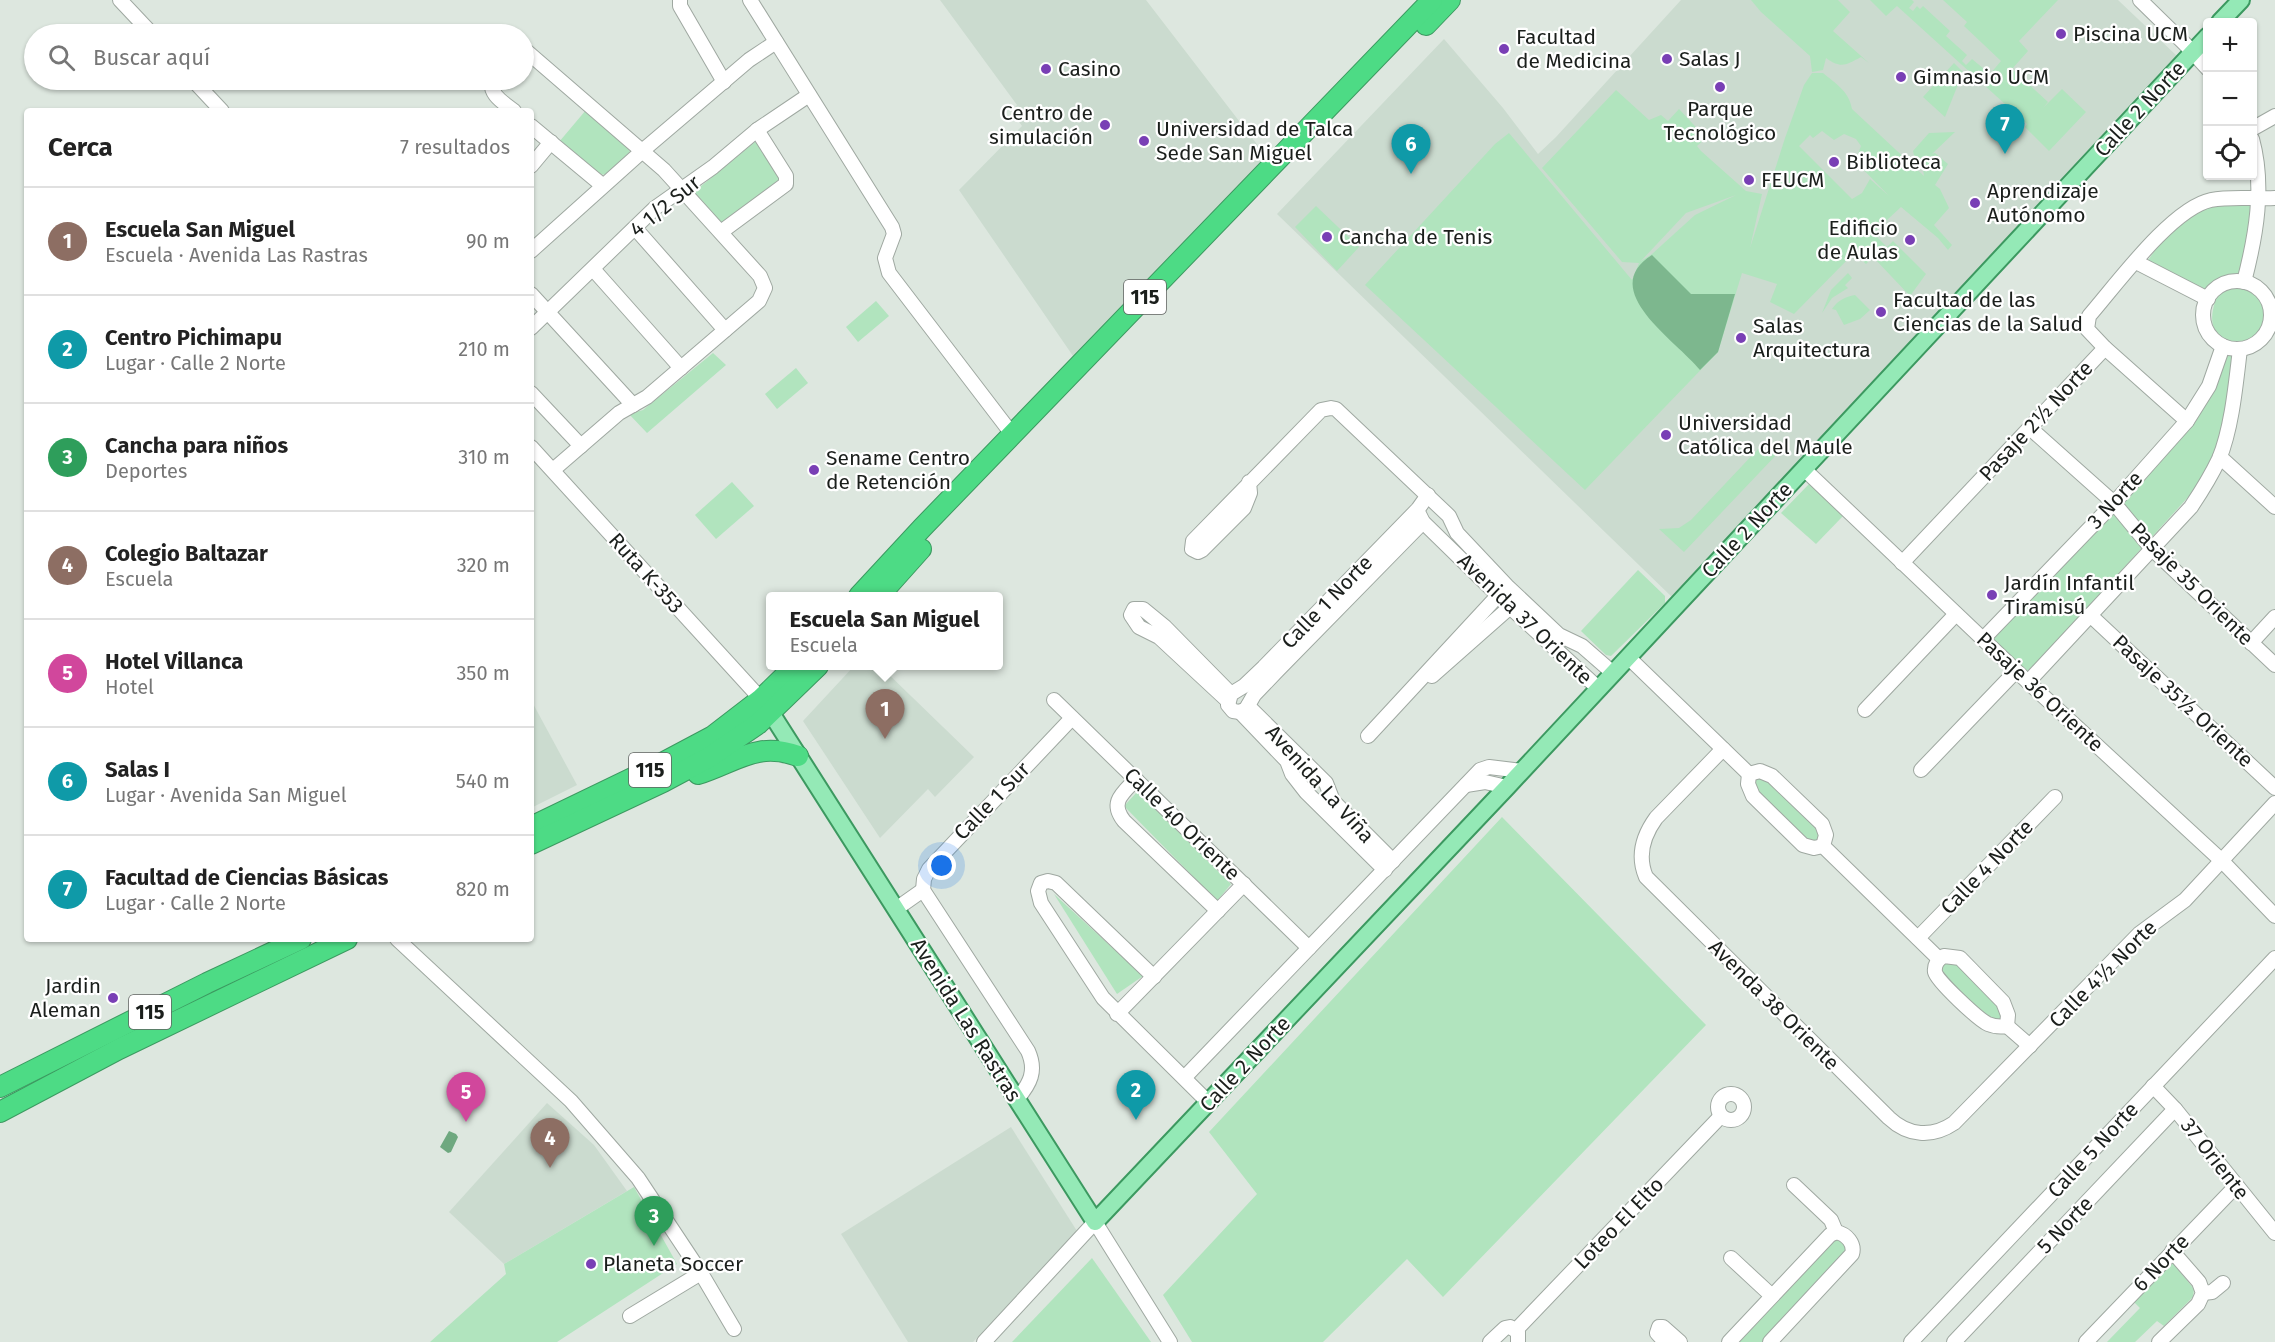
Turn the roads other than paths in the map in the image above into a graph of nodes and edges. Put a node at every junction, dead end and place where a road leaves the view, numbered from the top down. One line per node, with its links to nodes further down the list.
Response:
1 (120, 0): 9 (street)
2 (680, 0): 15 (street)
3 (750, 0): 11 (street)
4 (1432, 0): 54 (highway, 115)
5 (1450, 0): 70 (highway, 115)
6 (2140, 0): 12 (street)
7 (2241, 0): 8 (main road)
8 (2224, 18)
9 (143, 24)
10 (2203, 41): 12 (main road, Calle 2 Norte)
11 (776, 42): 15 (street); 18 (street)
12 (2192, 53): 14 (street); 58 (main road, Calle 2 Norte)
13 (534, 57): 26 (street)
14 (2203, 64)
15 (724, 82): 26 (street)
16 (202, 90): 19 (street)
17 (492, 90): 20 (street)
18 (809, 95): 24 (street, 4 1/2 Sur); 54 (street)
19 (219, 108)
20 (510, 108)
21 (2275, 116): 22 (street)
22 (2257, 127)
23 (534, 128): 25 (street)
24 (757, 130): 30 (street, 4 1/2 Sur); 34 (street)
25 (551, 142): 27 (street); 29 (street)
26 (643, 150): 29 (street); 30 (street)
27 (534, 162)
28 (2257, 164): 32 (street)
29 (602, 185): 35 (street)
30 (682, 189): 33 (street, 4 1/2 Sur); 34 (street)
31 (2275, 198): 32 (street, Pasaje 2½ Norte)
32 (2258, 199): 36 (street, Pasaje 2½ Norte); 38 (street)
33 (634, 228): 37 (street, 4 1/2 Sur); 44 (street)
34 (721, 232): 44 (street)
35 (534, 248)
36 (2136, 262): 40 (street); 47 (street, Pasaje 2½ Norte)
37 (593, 269): 42 (street, 4 1/2 Sur); 49 (street)
38 (2244, 282): 40 (street); 41 (street)
39 (534, 297): 42 (street)
40 (2208, 299): 46 (street)
41 (2272, 305): 45 (street)
42 (548, 312): 43 (street, 4 1/2 Sur); 51 (street)
43 (534, 325)
44 (725, 330): 49 (street)
45 (2271, 332): 48 (street)
46 (2223, 346): 48 (street); 52 (street, 3 Norte)
47 (2105, 348): 52 (street); 53 (street, Pasaje 2½ Norte)
48 (2240, 349): 57 (street)
49 (681, 368): 51 (street)
50 (534, 396): 55 (street)
51 (633, 405): 55 (street)
52 (2187, 422): 62 (street, 3 Norte)
53 (2031, 429): 62 (street, Pasaje 35 Oriente); 67 (street, Pasaje 2½ Norte)
54 (1012, 434): 69 (highway, 115)
55 (581, 446): 59 (street)
56 (534, 450): 59 (street, Ruta K-353)
57 (2220, 457): 63 (street); 66 (street)
58 (1804, 469): 67 (street, Pasaje 36 Oriente); 78 (main road, Calle 2 Norte)
59 (553, 470): 89 (street, Ruta K-353)
60 (1249, 482): 60 (street); 61 (street, Avenida 37 Oriente)
61 (1428, 495): 64 (street); 65 (street, Avenida 37 Oriente)
62 (2114, 503): 66 (street, Pasaje 35 Oriente); 76 (street, 3 Norte)
63 (2275, 507)
64 (1420, 515): 65 (street, Avenida 37 Oriente); 87 (street, Calle 1 Norte); 90 (street, Calle 1 Norte)
65 (1456, 543): 68 (street, Avenida 37 Oriente)
66 (2152, 549): 74 (street); 77 (street, Pasaje 35 Oriente)
67 (1902, 562): 73 (street, Pasaje 36 Oriente)
68 (1503, 590): 71 (street, Avenida 37 Oriente); 72 (street, Avenida 37 Oriente); 84 (street)
69 (864, 592)
70 (883, 592)
71 (1521, 597): 72 (street); 83 (street, Avenida 37 Oriente)
72 (1510, 608): 84 (street); 86 (street, Avenida 37 Oriente)
73 (1956, 614): 76 (street, Pasaje 36 Oriente); 91 (street)
74 (2091, 615): 85 (street); 103 (street, Pasaje 35½ Oriente)
75 (2275, 617): 77 (street)
76 (1983, 639): 82 (street, Pasaje 36 Oriente)
77 (2251, 644): 79 (street, Pasaje 35 Oriente)
78 (1628, 657): 83 (main road, Calle 2 Norte); 94 (street)
79 (2275, 665)
80 (792, 670): 89 (highway, 115)
81 (813, 670): 89 (highway, 115)
82 (2016, 671): 85 (street, Pasaje 36 Oriente); 96 (street)
83 (1613, 674): 86 (main road, Calle 2 Norte)
84 (1419, 680): 93 (street)
85 (2028, 682): 109 (street, Pasaje 36 Oriente)
86 (1599, 689): 97 (main road, Calle 2 Norte)
87 (1231, 696): 87 (street); 90 (street)
88 (1054, 700): 92 (street, Calle 40 Oriente)
89 (766, 706): 95 (main road, Avenida Las Rastras); 100 (highway, 115); 106 (highway, 115)
90 (1246, 707): 110 (street, Avenida La Viña); 110 (street, Avenida La Viña)
91 (1865, 710)
92 (1072, 718): 99 (street, Calle 40 Oriente); 112 (street, Calle 1 Sur)
93 (1368, 736)
94 (1723, 749): 98 (street); 137 (street, Avenda 38 Oriente)
95 (798, 756): 100 (highway); 113 (main road, Avenida Las Rastras)
96 (1921, 770)
97 (1521, 771): 101 (street, Calle 2 Norte); 102 (main road, Calle 2 Norte)
98 (1749, 774): 108 (street); 108 (street)
99 (1136, 779): 111 (street, Calle 40 Oriente); 114 (street)
100 (663, 782): 107 (highway, 115)
101 (1466, 785): 102 (street); 110 (street, Calle 2 Norte)
102 (1507, 787): 132 (main road, Calle 2 Norte)
103 (2275, 788)
104 (2055, 796): 116 (street, Calle 4 Norte)
105 (2275, 803): 109 (street, Calle 4½ Norte)
106 (534, 826)
107 (534, 843)
108 (1823, 846): 116 (street)
109 (2222, 861): 115 (street, Pasaje 36 Oriente); 126 (street, Calle 4½ Norte)
110 (1389, 866): 120 (street, Calle 2 Norte)
111 (1244, 884): 114 (street); 120 (street, Calle 40 Oriente)
112 (923, 890): 113 (street); 131 (street)
113 (896, 909): 131 (main road, Avenida Las Rastras)
114 (1218, 911): 123 (street)
115 (2275, 916)
116 (1918, 938): 122 (street)
117 (295, 942): 129 (highway, 115)
118 (341, 942): 130 (highway, 115)
119 (400, 942): 145 (street)
120 (1310, 948): 127 (street, Calle 2 Norte)
121 (2275, 958): 128 (street, Calle 5 Norte)
122 (1939, 959): 125 (street); 125 (street)
123 (1154, 977): 124 (street); 124 (street)
124 (1117, 1014): 127 (street)
125 (2007, 1026): 126 (street)
126 (2030, 1046): 137 (street, Calle 4½ Norte)
127 (1185, 1077): 132 (street)
128 (2153, 1086): 133 (street, 37 Oriente); 159 (street, Calle 5 Norte)
129 (0, 1087)
130 (25, 1099): 134 (highway, 115); 136 (street)
131 (1017, 1100): 140 (main road, Avenida Las Rastras)
132 (1209, 1103): 140 (main road, Calle 2 Norte)
133 (2175, 1109): 139 (street, 37 Oriente); 160 (street, 5 Norte)
134 (0, 1112)
135 (1721, 1116): 151 (street, Loteo El Elto)
136 (0, 1124)
137 (1924, 1134)
138 (1794, 1185): 141 (street)
139 (2236, 1186): 142 (street, 37 Oriente); 143 (street, 6 Norte)
140 (1095, 1222): 152 (street, Calle 2 Norte); 153 (street, Avenida Las Rastras)
141 (1836, 1232): 148 (street); 158 (street)
142 (2275, 1233)
143 (2172, 1251): 147 (street); 161 (street, 6 Norte)
144 (1731, 1258): 148 (street)
145 (701, 1273): 149 (street); 150 (street)
146 (2223, 1283): 147 (street)
147 (2203, 1293): 162 (street)
148 (1772, 1296): 157 (street)
149 (630, 1316)
150 (734, 1329)
151 (1517, 1336): 154 (street, Loteo El Elto)
152 (984, 1342)
153 (1170, 1342)
154 (1490, 1342)
155 (1665, 1342): 156 (street)
156 (1680, 1342)
157 (1729, 1342)
158 (1770, 1342)
159 (1911, 1342)
160 (1954, 1342)
161 (2086, 1342)
162 (2159, 1342)

